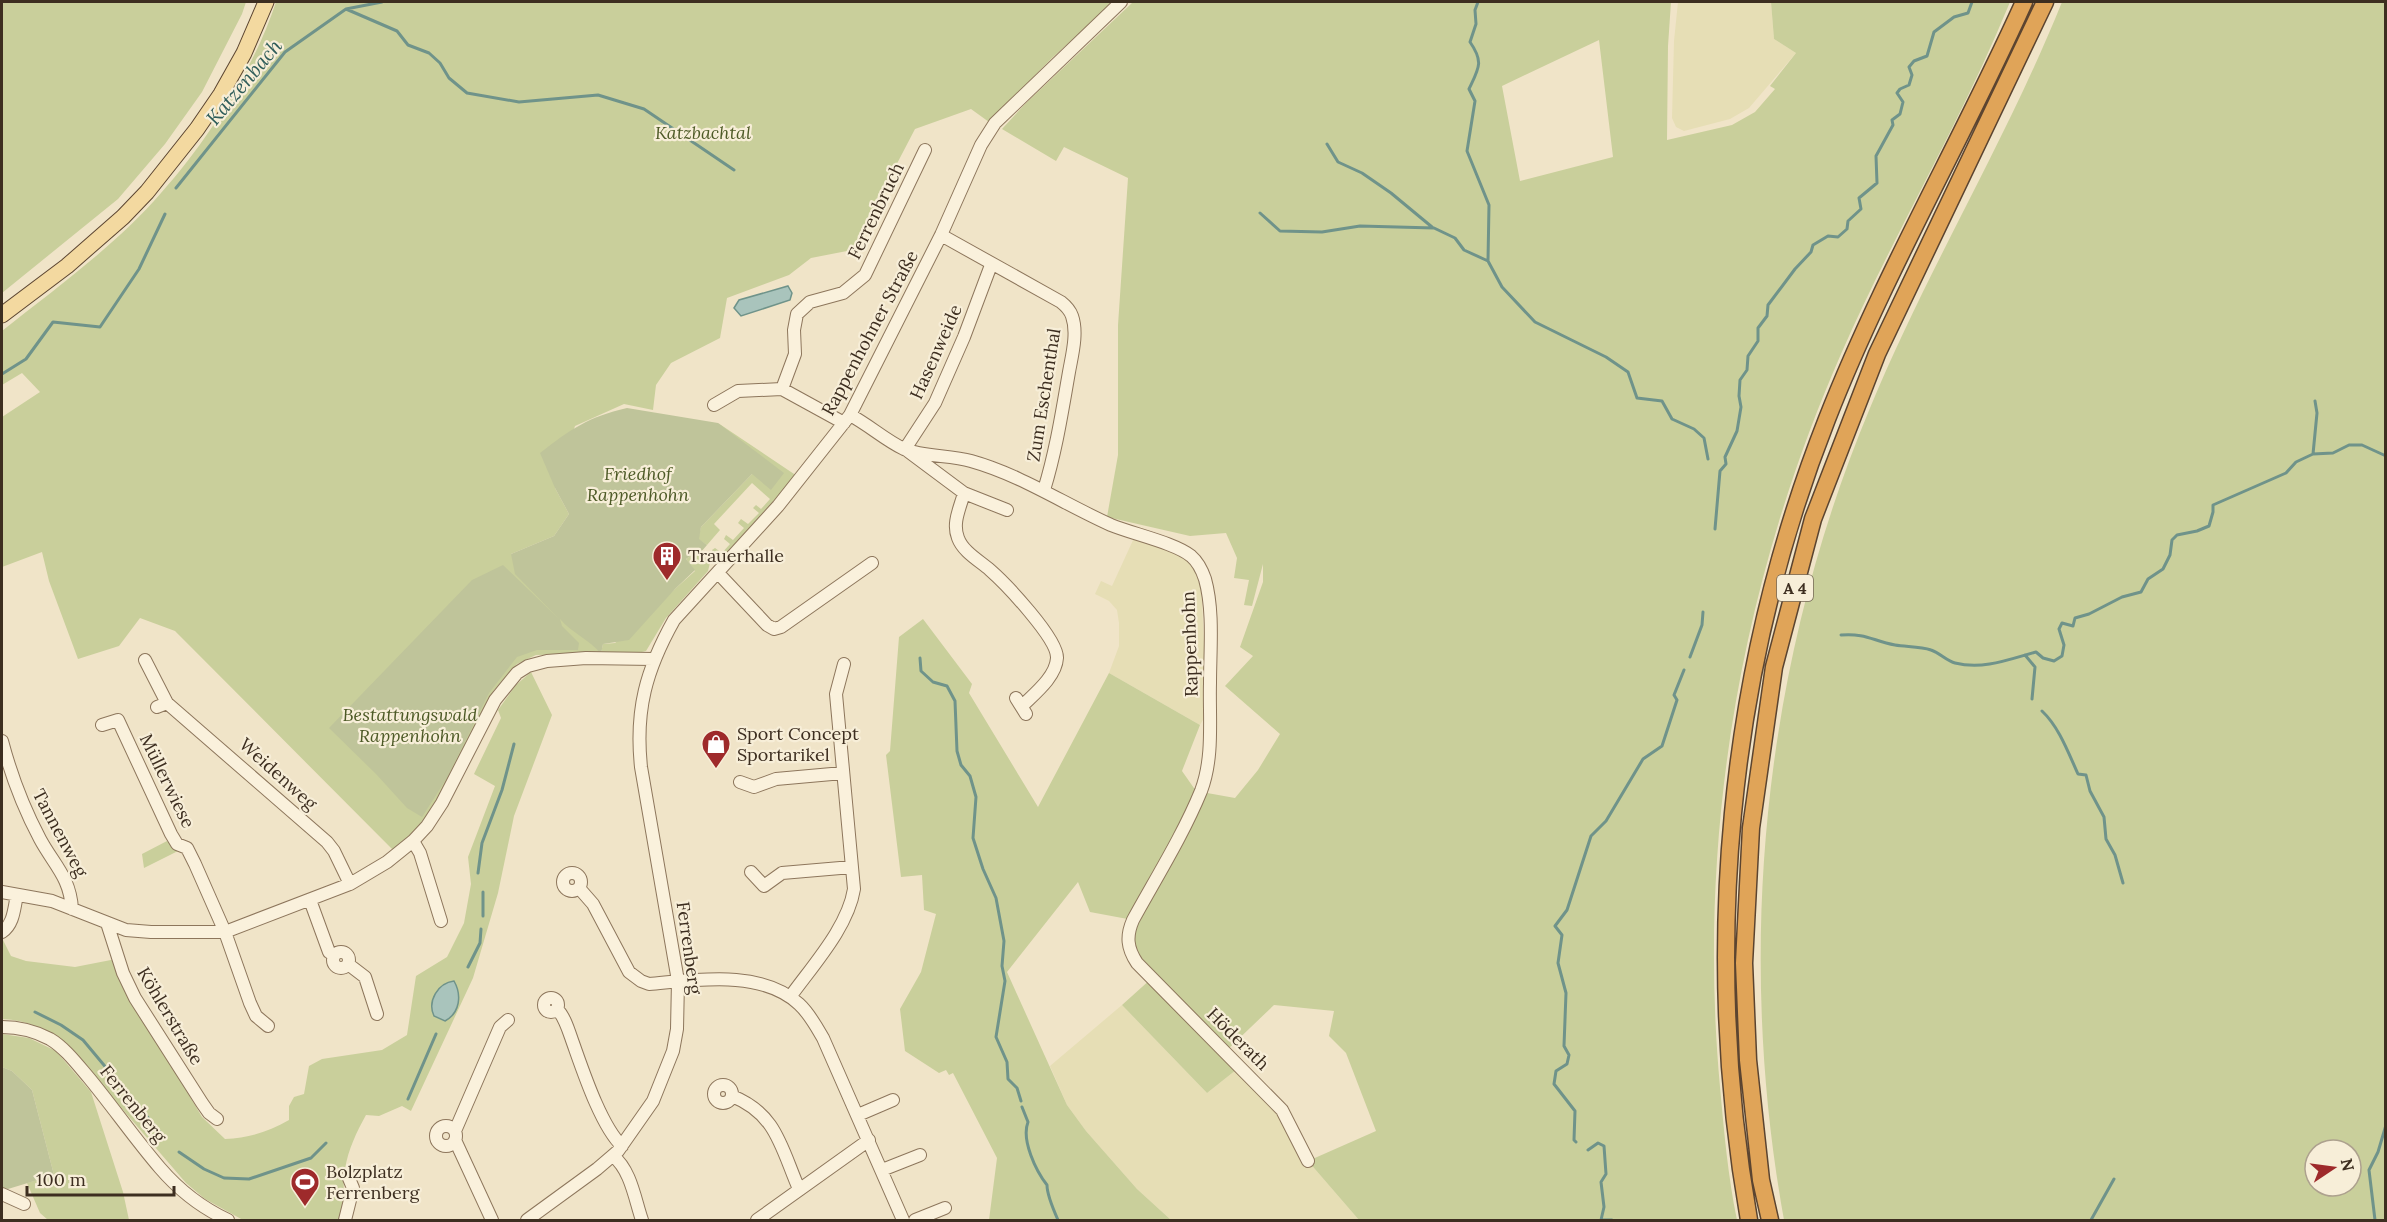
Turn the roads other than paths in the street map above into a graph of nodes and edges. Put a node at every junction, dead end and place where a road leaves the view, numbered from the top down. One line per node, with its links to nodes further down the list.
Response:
1 (266, 2): 8 (main road)
2 (1121, 2): 6 (street, Rappenhohner Straße)
3 (2024, 2): 70 (highway, A 4)
4 (2045, 2): 71 (highway, A 4)
5 (925, 150): 9 (street, Ferrenbruch)
6 (941, 235): 7 (street, Zum Eschenthal); 11 (street, Rappenhohner Straße)
7 (991, 265): 12 (street, Hasenweide); 13 (street, Zum Eschenthal)
8 (2, 315)
9 (782, 389): 10 (street); 11 (street)
10 (714, 405)
11 (847, 419): 12 (street, Rappenhohn); 17 (street, Rappenhohner Straße)
12 (905, 449): 13 (street, Rappenhohn); 14 (street, Rappenhohn)
13 (1044, 490): 39 (street, Rappenhohn)
14 (964, 493): 15 (street, Rappenhohn); 21 (street)
15 (1007, 510)
16 (872, 563): 17 (street)
17 (718, 573): 18 (street, Rappenhohner Straße)
18 (653, 659): 26 (street); 40 (street, Ferrenberg)
19 (145, 660): 29 (street, Weidenweg)
20 (844, 664): 24 (street)
21 (1021, 706)
22 (102, 725): 38 (street, Müllerwiese)
23 (2, 741): 34 (street, Tannenweg)
24 (843, 773): 25 (street); 27 (street)
25 (740, 782)
26 (413, 841): 29 (street); 35 (street)
27 (852, 867): 28 (street); 41 (street)
28 (750, 872)
29 (350, 884): 33 (street)
30 (579, 888): 40 (street)
31 (2, 892): 32 (street)
32 (17, 895): 34 (street); 37 (street)
33 (310, 900): 38 (street); 43 (street)
34 (72, 909): 36 (street)
35 (441, 921)
36 (107, 923): 38 (street); 50 (street, Köhlerstraße)
37 (2, 932)
38 (225, 932): 45 (street)
39 (1130, 952): 55 (street, Höderath)
40 (678, 981): 41 (street); 52 (street, Ferrenberg)
41 (790, 997): 49 (street)
42 (557, 1009): 52 (street)
43 (377, 1014)
44 (508, 1020): 64 (street)
45 (267, 1026)
46 (2, 1027): 62 (street, Ferrenberg)
47 (732, 1096): 58 (street)
48 (893, 1100): 49 (street)
49 (858, 1115): 51 (street)
50 (217, 1119)
51 (868, 1140): 56 (street); 58 (street)
52 (622, 1146): 54 (street, Ferrenberg)
53 (920, 1155): 56 (street)
54 (613, 1156): 65 (street, Ferrenberg); 66 (street)
55 (1308, 1161)
56 (882, 1170): 68 (street)
57 (348, 1176): 63 (street)
58 (799, 1189): 67 (street)
59 (2, 1194): 60 (street)
60 (24, 1204)
61 (945, 1208): 69 (street)
62 (228, 1221)
63 (345, 1221)
64 (492, 1221)
65 (527, 1221)
66 (642, 1221)
67 (757, 1221)
68 (903, 1221)
69 (915, 1221)
70 (1749, 1221)
71 (1770, 1221)

